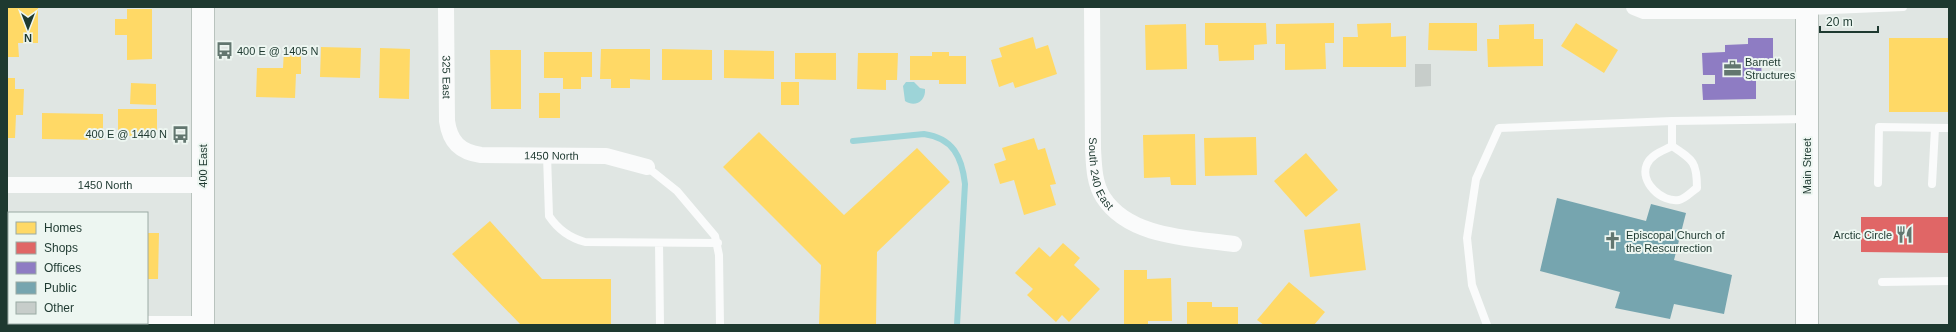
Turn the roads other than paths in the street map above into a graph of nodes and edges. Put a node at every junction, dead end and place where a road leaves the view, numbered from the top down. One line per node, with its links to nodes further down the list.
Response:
1 (203, 7): 17 (main road, 400 East)
2 (446, 7): 11 (street, 325 East)
3 (1092, 7): 21 (street, South 240 East)
4 (1634, 7): 6 (street)
5 (1903, 7): 6 (lane)
6 (1807, 9): 7 (main road, Main Street)
7 (1807, 119): 8 (lane); 29 (main road, Main Street)
8 (1672, 121): 12 (lane); 28 (lane)
9 (1935, 128): 10 (lane); 15 (lane); 18 (lane)
10 (1949, 128)
11 (456, 145): 13 (street, 1450 North)
12 (1672, 146): 12 (lane)
13 (547, 155): 14 (street, 1450 North); 19 (lane)
14 (647, 167): 20 (lane)
15 (1878, 183)
16 (7, 184): 17 (street, 1450 North)
17 (203, 184): 25 (main road, 400 East)
18 (1932, 184)
19 (659, 243): 20 (lane); 26 (lane)
20 (718, 243): 27 (lane)
21 (1234, 244)
22 (1949, 281): 23 (lane)
23 (1882, 282)
24 (148, 320): 25 (lane)
25 (203, 322)
26 (660, 325)
27 (720, 325)
28 (1487, 325)
29 (1807, 325)

